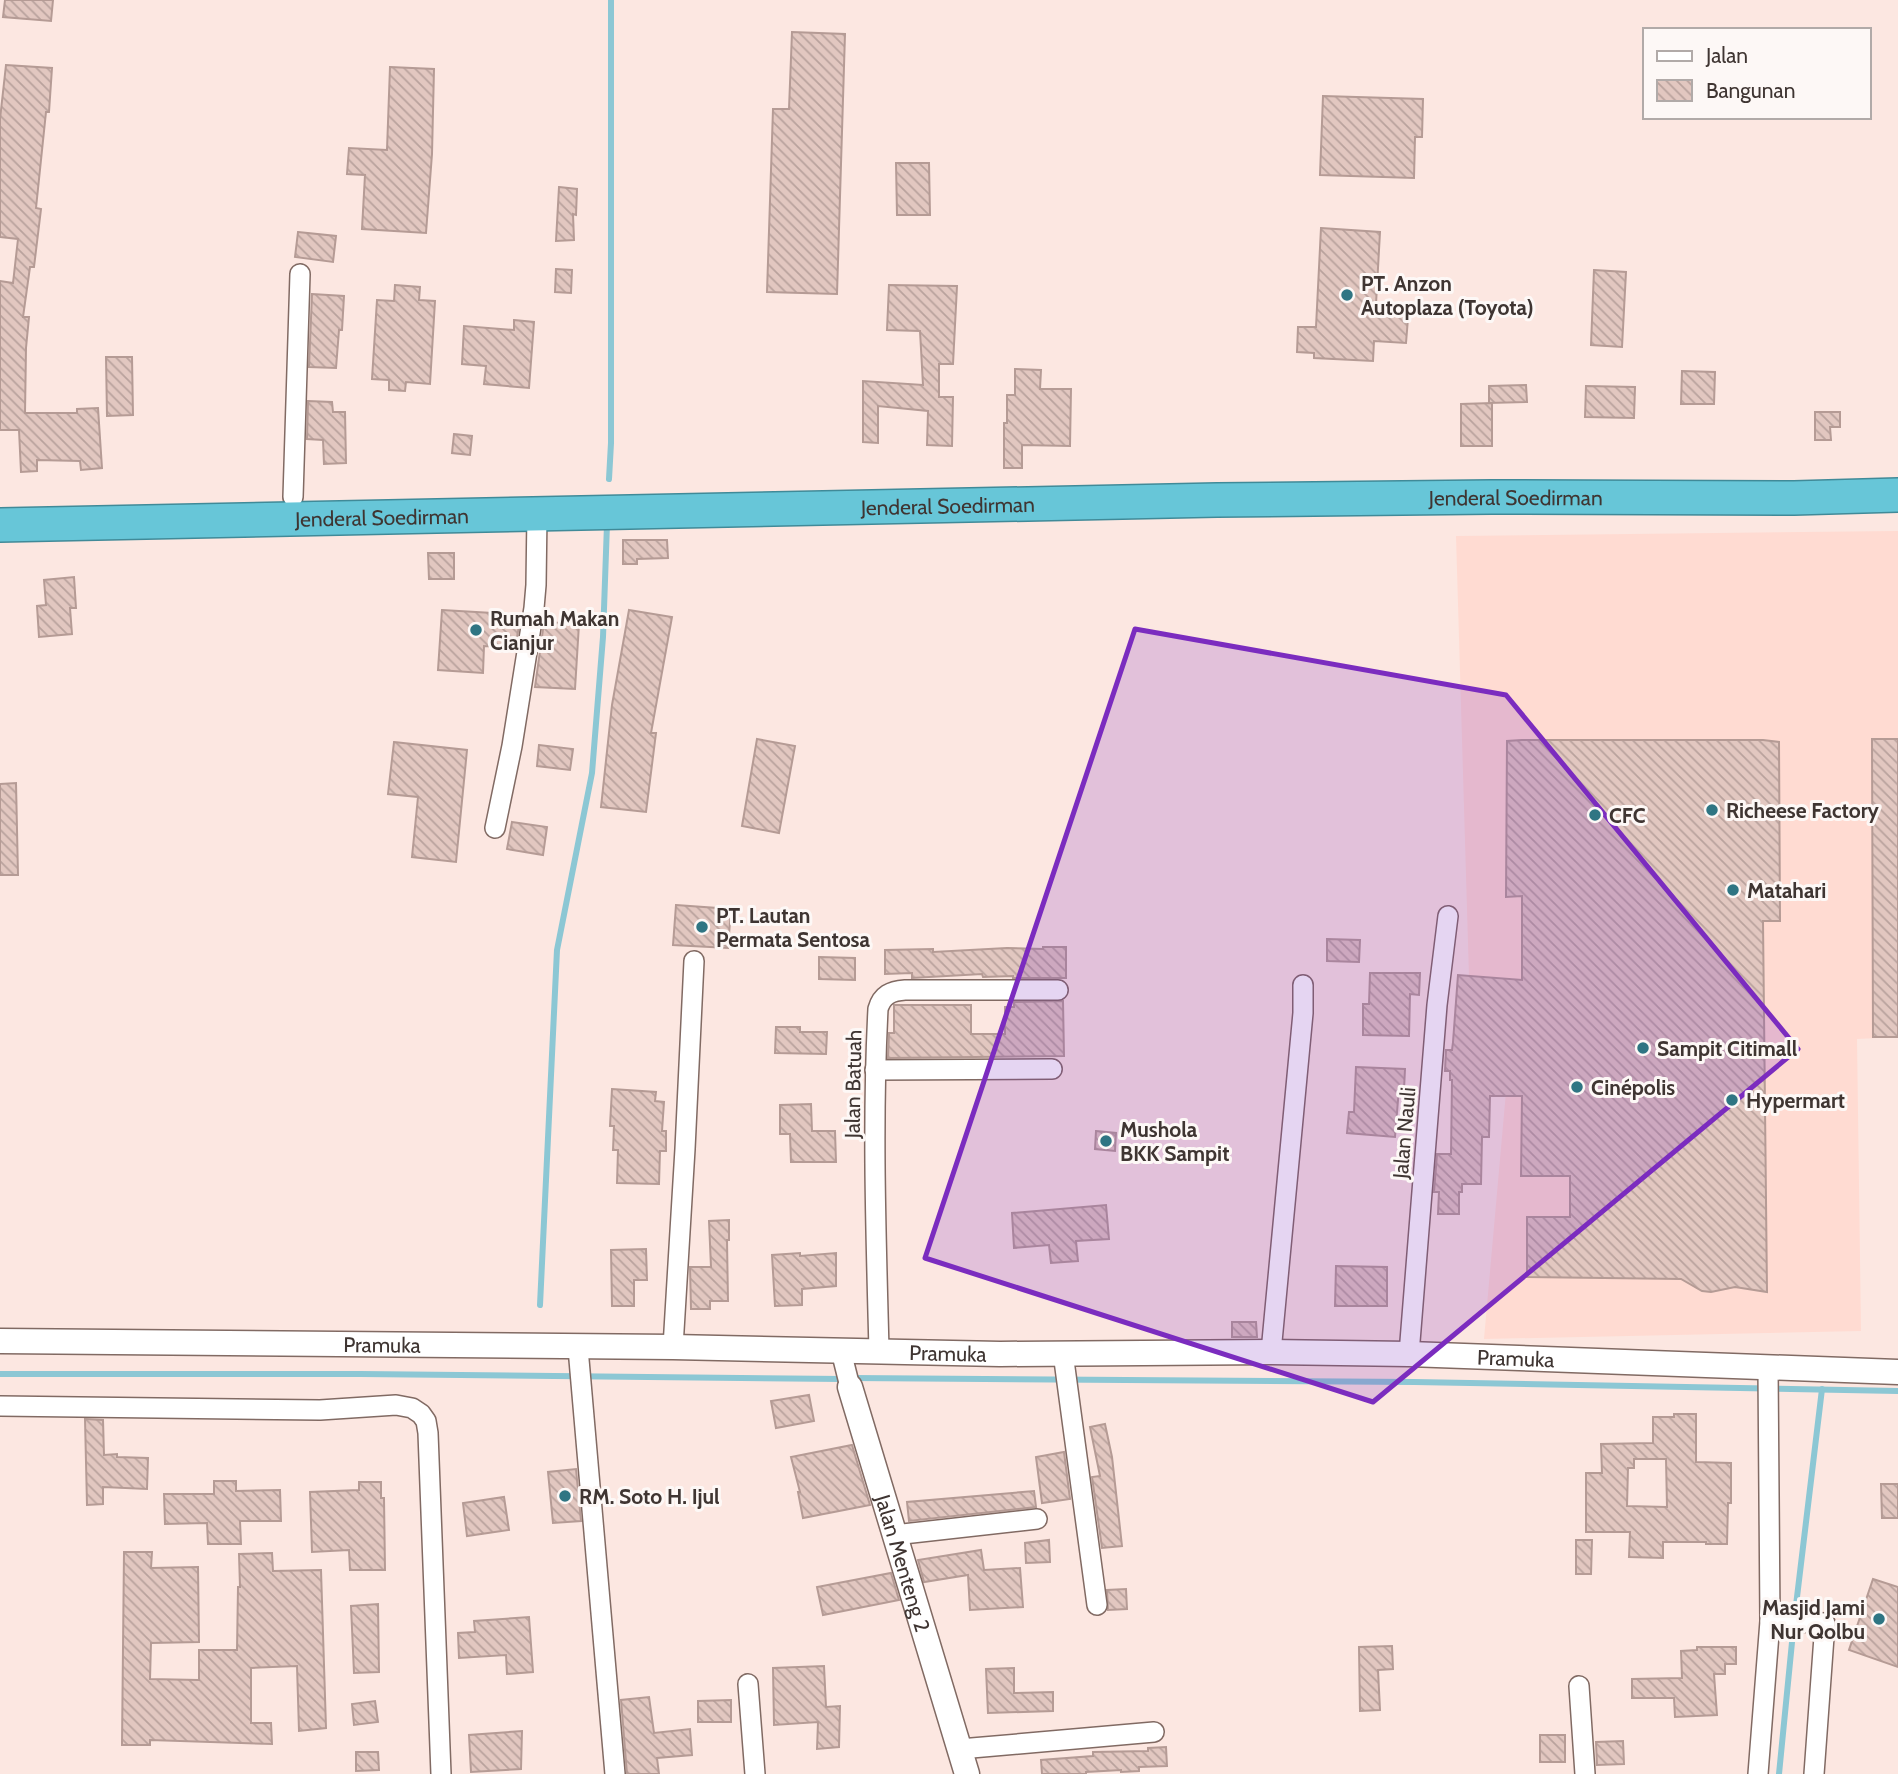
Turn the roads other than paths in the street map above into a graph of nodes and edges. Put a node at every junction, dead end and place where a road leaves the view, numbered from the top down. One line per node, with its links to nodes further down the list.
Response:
1 (300, 274): 6 (street)
2 (1898, 474): 3 (highway, Jenderal Soedirman)
3 (1847, 485): 4 (highway, Jenderal Soedirman); 5 (highway, Jenderal Soedirman)
4 (903, 495): 6 (highway, Jenderal Soedirman); 8 (highway, Jenderal Soedirman)
5 (1898, 495)
6 (293, 497): 7 (highway, Jenderal Soedirman)
7 (0, 503)
8 (537, 514): 9 (highway, Jenderal Soedirman); 10 (street)
9 (0, 525)
10 (495, 828)
11 (1448, 916): 21 (street, Jalan Nauli)
12 (694, 961): 18 (street)
13 (1303, 985): 20 (street)
14 (1058, 990): 16 (street, Jalan Batuah)
15 (1052, 1069): 16 (street)
16 (875, 1070): 19 (street, Jalan Batuah)
17 (0, 1341): 22 (street, Pramuka)
18 (673, 1348): 22 (street, Pramuka); 24 (street, Pramuka)
19 (878, 1350): 23 (street, Pramuka); 24 (street, Pramuka)
20 (1271, 1352): 21 (street, Pramuka); 23 (street, Pramuka)
21 (1409, 1354): 26 (street, Pramuka)
22 (579, 1359): 37 (street)
23 (1064, 1362): 30 (street)
24 (845, 1368): 29 (street, Jalan Menteng 2)
25 (1898, 1372): 26 (street, Pramuka)
26 (1768, 1383): 31 (street)
27 (0, 1406): 36 (street)
28 (1037, 1519): 29 (street)
29 (894, 1535): 35 (street, Jalan Menteng 2)
30 (1097, 1605)
31 (1770, 1621): 41 (street); 42 (street)
32 (748, 1684): 38 (street)
33 (1579, 1686): 40 (street)
34 (1154, 1732): 35 (street)
35 (960, 1749): 39 (street, Jalan Menteng 2)
36 (441, 1774)
37 (615, 1774)
38 (755, 1774)
39 (967, 1774)
40 (1585, 1774)
41 (1758, 1774)
42 (1814, 1774)

